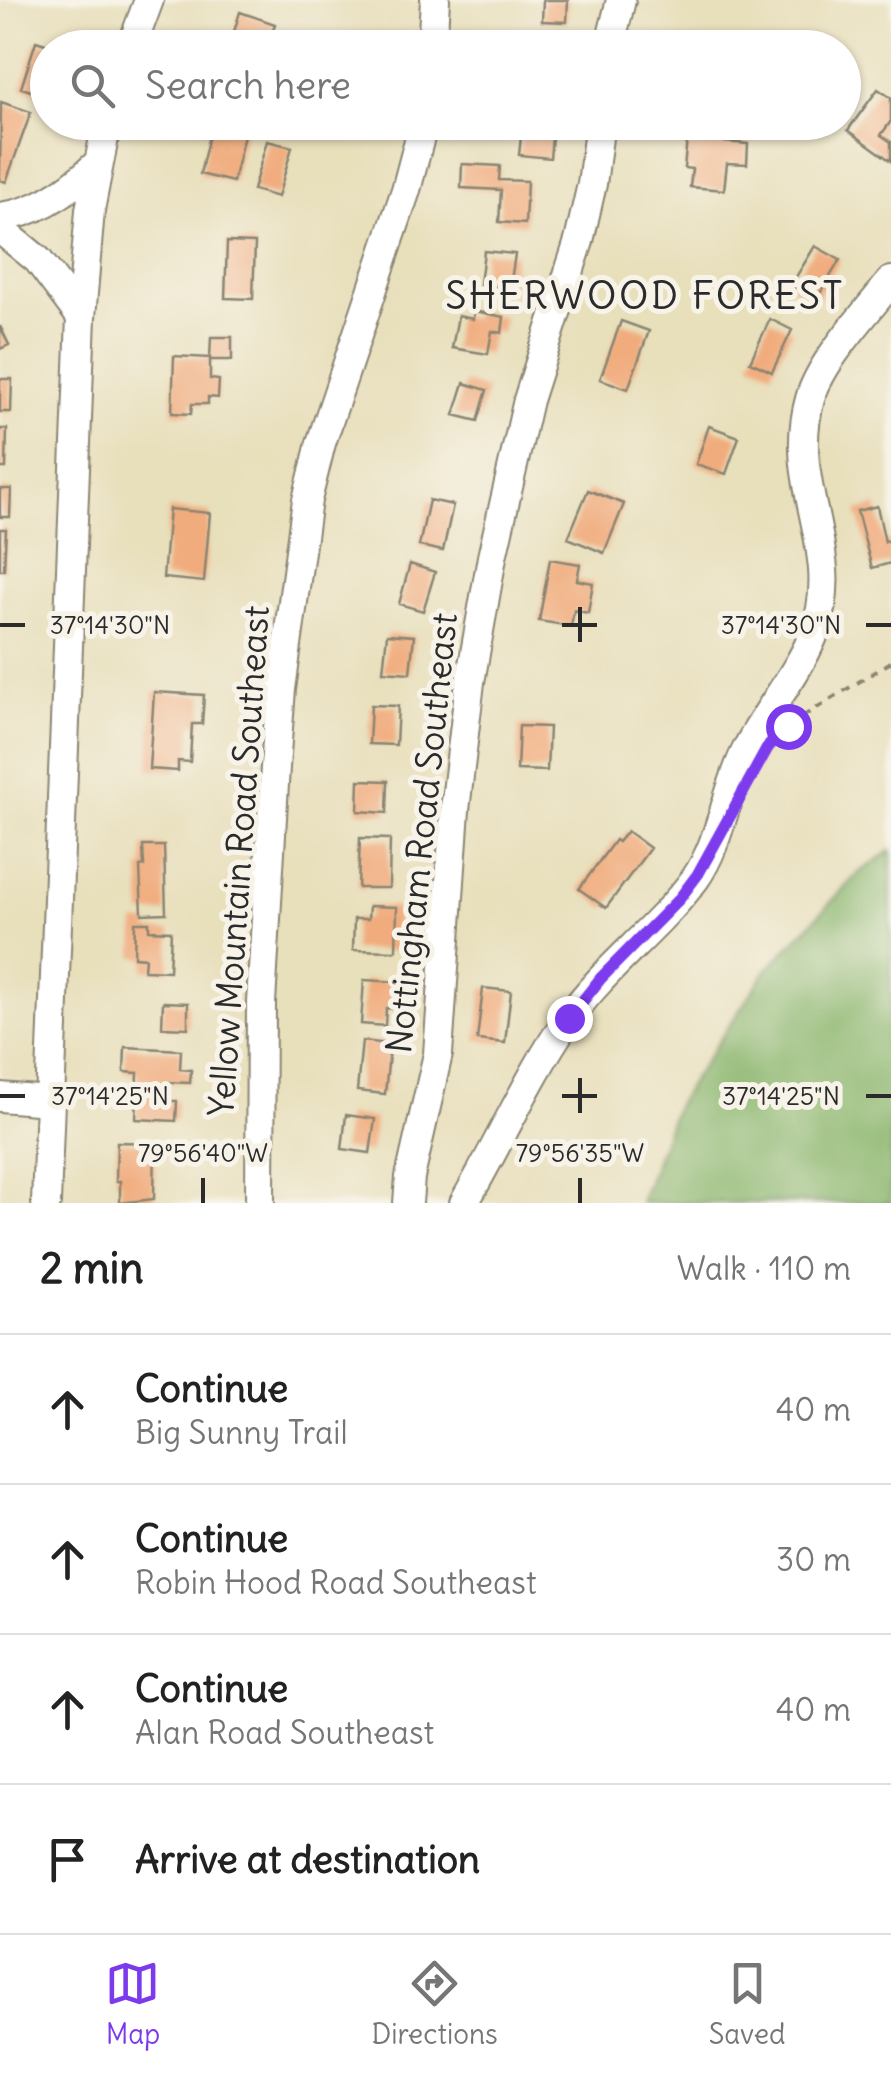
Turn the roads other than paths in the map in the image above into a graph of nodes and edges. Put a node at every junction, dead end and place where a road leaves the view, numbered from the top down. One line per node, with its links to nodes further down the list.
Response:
1 (149, 0): 4 (street)
2 (435, 0): 5 (street)
3 (621, 0): 6 (street)
4 (137, 30)
5 (433, 30)
6 (614, 30)
7 (102, 140): 10 (street)
8 (419, 140): 18 (street, Yellow Mountain Road Southeast)
9 (598, 140): 19 (street, Nottingham Road Southeast)
10 (97, 164): 11 (street); 14 (street)
11 (0, 217)
12 (0, 229): 14 (street)
13 (891, 281): 20 (street)
14 (81, 316): 16 (street)
15 (0, 1097): 16 (street)
16 (49, 1101): 17 (street)
17 (46, 1203)
18 (260, 1203)
19 (408, 1203)
20 (464, 1203)

